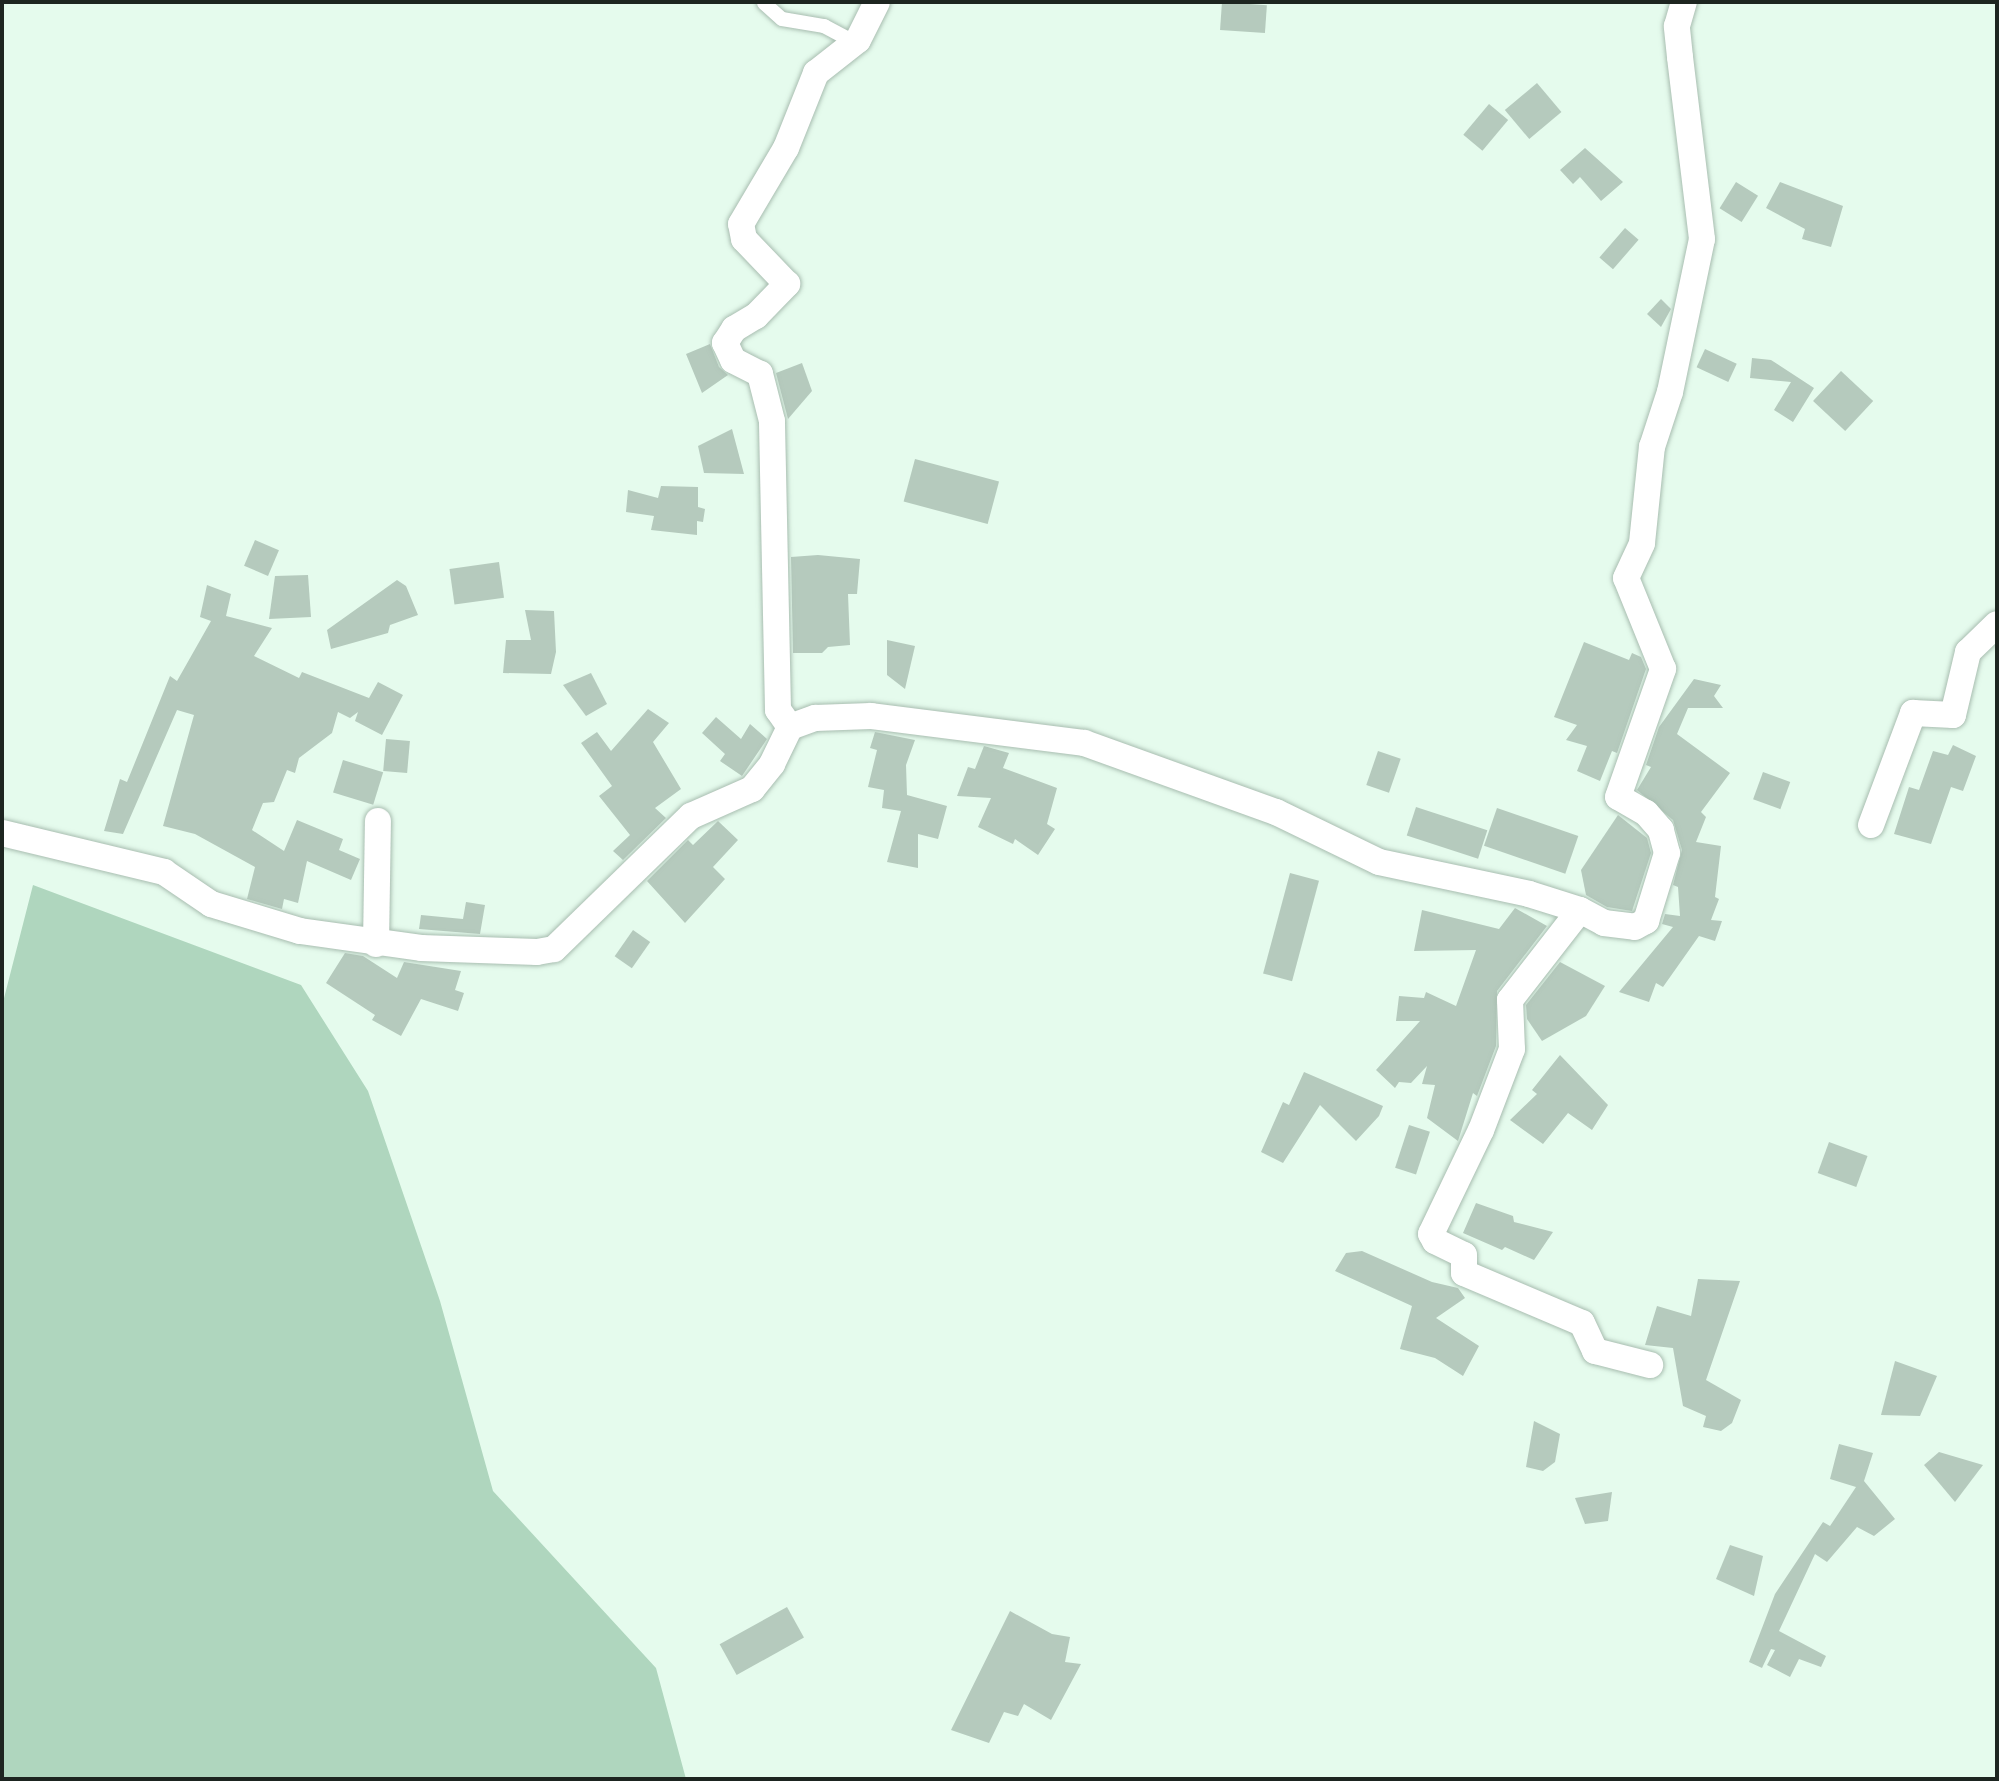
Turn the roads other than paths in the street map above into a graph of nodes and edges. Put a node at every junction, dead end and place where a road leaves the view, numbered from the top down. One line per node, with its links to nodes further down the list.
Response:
1 (877, 2): 4 (street)
2 (1684, 2): 10 (street)
3 (764, 3): 4 (lane)
4 (854, 42): 6 (street)
5 (1997, 624): 8 (street)
6 (790, 727): 10 (street); 11 (street)
7 (378, 821): 11 (street)
8 (1871, 825)
9 (2, 833): 11 (street)
10 (1580, 910): 12 (street)
11 (376, 944)
12 (1650, 1365)

